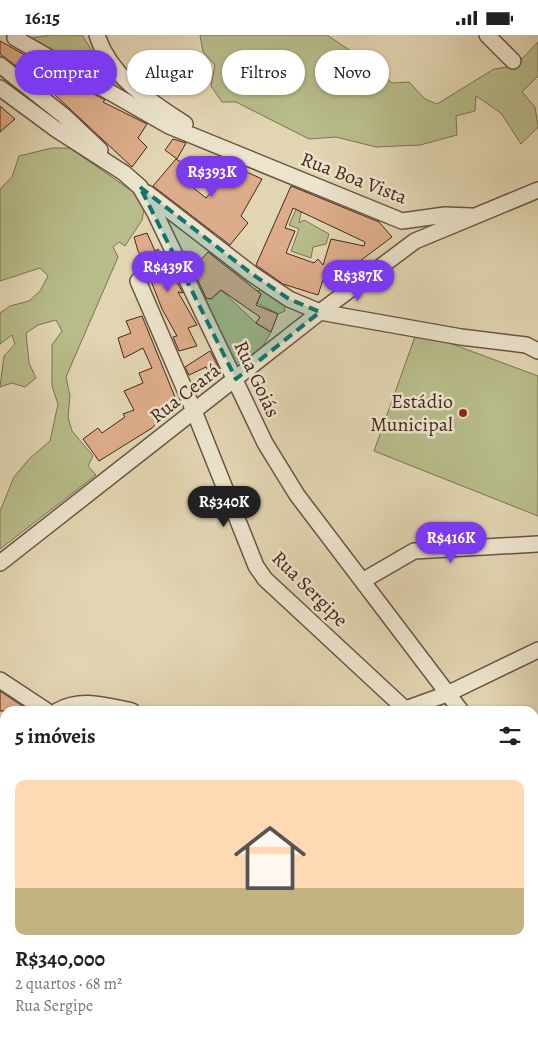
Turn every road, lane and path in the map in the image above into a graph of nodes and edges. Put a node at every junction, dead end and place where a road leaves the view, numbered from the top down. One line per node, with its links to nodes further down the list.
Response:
1 (97, 35): 10 (street, Rua Boa Vista)
2 (487, 35): 4 (street)
3 (15, 37): 10 (street, Rua Boa Vista)
4 (513, 61)
5 (0, 65): 6 (street)
6 (15, 76)
7 (15, 83): 8 (street)
8 (2, 93): 11 (street, Rua Goiás)
9 (39, 95): 11 (street)
10 (214, 146): 15 (street, Rua Boa Vista)
11 (124, 173): 12 (street, Rua Goiás)
12 (140, 187): 18 (street); 20 (street, Rua Goiás)
13 (538, 190): 14 (street, Rua Boa Vista)
14 (475, 216): 15 (street, Rua Boa Vista); 16 (street, Rua Ceará)
15 (402, 221): 16 (street)
16 (415, 241): 18 (street, Rua Ceará)
17 (138, 281): 21 (street, Rua Sergipe)
18 (320, 311): 19 (street); 20 (street, Rua Ceará)
19 (534, 347)
20 (236, 379): 21 (street, Rua Ceará); 24 (street, Rua Goiás)
21 (194, 411): 23 (street, Rua Ceará); 31 (street, Rua Sergipe)
22 (538, 544): 24 (street)
23 (0, 563)
24 (364, 580): 27 (street, Rua Goiás)
25 (538, 650): 27 (street)
26 (0, 680): 28 (street)
27 (446, 694): 32 (street); 33 (street, Rua Goiás)
28 (39, 706)
29 (65, 706): 30 (street)
30 (107, 706)
31 (399, 706)
32 (414, 706)
33 (457, 706)

